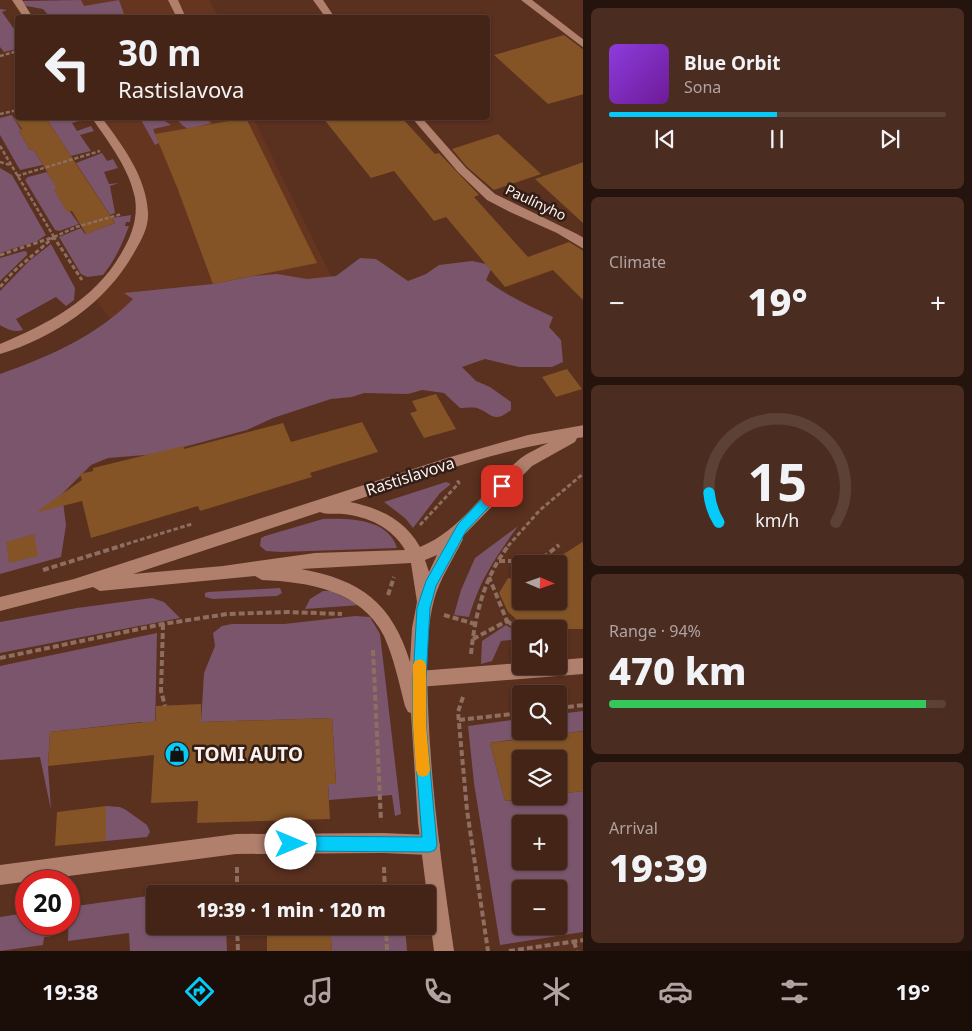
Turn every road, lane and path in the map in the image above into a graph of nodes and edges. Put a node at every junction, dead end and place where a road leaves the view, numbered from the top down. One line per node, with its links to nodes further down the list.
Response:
1 (17, 0): 5 (street)
2 (173, 0): 6 (street)
3 (318, 0): 7 (street)
4 (526, 0): 8 (street)
5 (27, 15)
6 (180, 15)
7 (329, 15)
8 (583, 45)
9 (15, 52): 10 (path)
10 (0, 56)
11 (15, 111): 12 (path)
12 (0, 114)
13 (99, 120): 16 (street)
14 (419, 120): 22 (street, Paulínyho)
15 (0, 146): 18 (path)
16 (117, 146): 19 (path); 20 (street)
17 (0, 162): 18 (path)
18 (11, 165): 19 (path)
19 (17, 176): 21 (path)
20 (142, 210): 21 (path); 25 (street)
21 (54, 238): 23 (path); 24 (path); 25 (path)
22 (583, 245)
23 (0, 255)
24 (0, 287)
25 (94, 297): 26 (street)
26 (0, 349)
27 (583, 432): 28 (street, Rastislavova); 29 (street, Rastislavova)
28 (296, 513): 31 (street, Rastislavova); 35 (street, Rastislavova)
29 (462, 527): 31 (street, Rastislavova); 37 (street, Rastislavova)
30 (559, 546): 32 (path)
31 (417, 556): 33 (street, Rastislavova); 37 (street, Rastislavova)
32 (499, 561)
33 (223, 573): 35 (street, Rastislavova); 52 (street, Rastislavova)
34 (488, 576): 39 (path)
35 (74, 586): 36 (street, Rastislavova)
36 (0, 604)
37 (424, 608): 46 (street, Rastislavova)
38 (347, 615): 40 (path)
39 (507, 622): 41 (path); 42 (path)
40 (163, 624): 44 (path); 48 (path)
41 (512, 625)
42 (472, 639)
43 (373, 644): 53 (path)
44 (0, 658)
45 (583, 666): 46 (street)
46 (419, 679): 52 (street, Rastislavova)
47 (583, 705): 49 (path)
48 (165, 706)
49 (567, 707)
50 (512, 714): 51 (path)
51 (459, 720)
52 (420, 725): 54 (street, Rastislavova)
53 (383, 843): 54 (street); 55 (street); 56 (path)
54 (430, 845): 63 (street, Rastislavova)
55 (0, 875)
56 (385, 885)
57 (238, 935): 61 (path)
58 (386, 935): 62 (path)
59 (583, 940): 60 (path)
60 (574, 942): 64 (path); 65 (path)
61 (238, 951)
62 (387, 951)
63 (444, 951)
64 (509, 951)
65 (576, 951)

